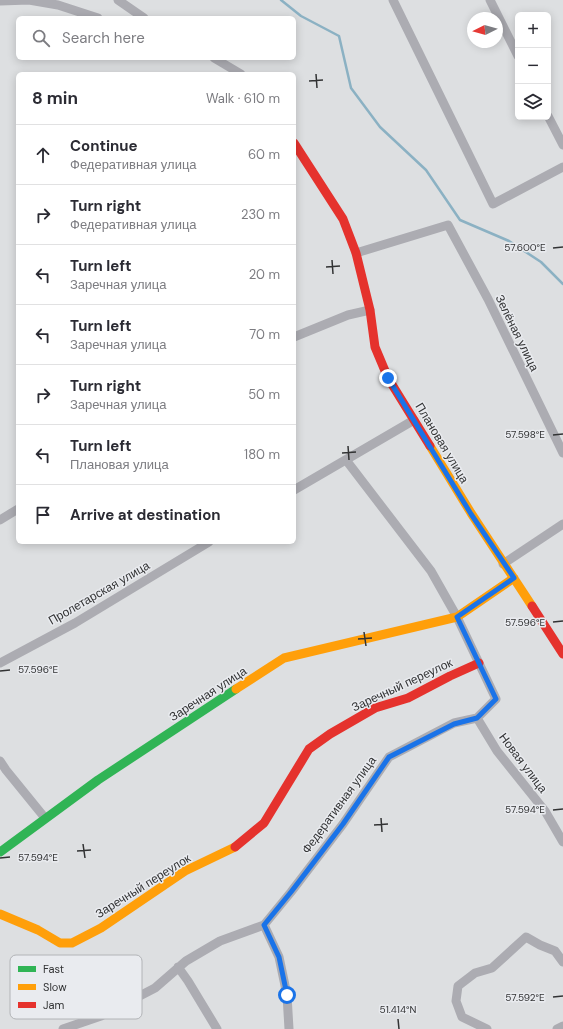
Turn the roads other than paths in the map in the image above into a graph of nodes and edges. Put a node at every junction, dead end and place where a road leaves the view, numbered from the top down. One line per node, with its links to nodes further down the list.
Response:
1 (118, 0): 6 (street)
2 (393, 0): 13 (street)
3 (490, 0): 7 (street)
4 (0, 1): 5 (street)
5 (92, 16)
6 (141, 16)
7 (515, 50)
8 (217, 60): 9 (street)
9 (238, 72)
10 (550, 120): 11 (street)
11 (563, 144)
12 (296, 146): 14 (street, Плановая улица)
13 (563, 167)
14 (356, 253): 15 (street, Плановая улица); 18 (street, Зелёная улица)
15 (370, 310): 16 (street); 17 (street, Плановая улица)
16 (296, 336)
17 (414, 420): 19 (street); 25 (street, Плановая улица)
18 (563, 453)
19 (346, 460): 20 (street); 27 (street)
20 (296, 489)
21 (16, 510): 22 (street)
22 (0, 520)
23 (563, 524): 25 (street)
24 (206, 544): 29 (street, Пролетарская улица)
25 (503, 564): 26 (street, Плановая улица)
26 (514, 578): 27 (street, Заречная улица); 28 (street, Плановая улица)
27 (457, 617): 30 (street); 33 (street, Заречная улица)
28 (563, 654)
29 (0, 662)
30 (479, 663): 31 (street); 36 (street, Заречный переулок)
31 (477, 718): 34 (street, Новая улица); 37 (street, Федеративная улица)
32 (0, 760): 33 (street)
33 (45, 818): 35 (street, Заречная улица)
34 (563, 842)
35 (0, 852)
36 (0, 914)
37 (264, 925): 39 (street); 45 (street)
38 (563, 962): 46 (street)
39 (178, 967): 40 (street); 44 (street)
40 (142, 995)
41 (92, 1019): 43 (street)
42 (563, 1026): 47 (street)
43 (63, 1029)
44 (217, 1029)
45 (289, 1029)
46 (487, 1029)
47 (557, 1029)

